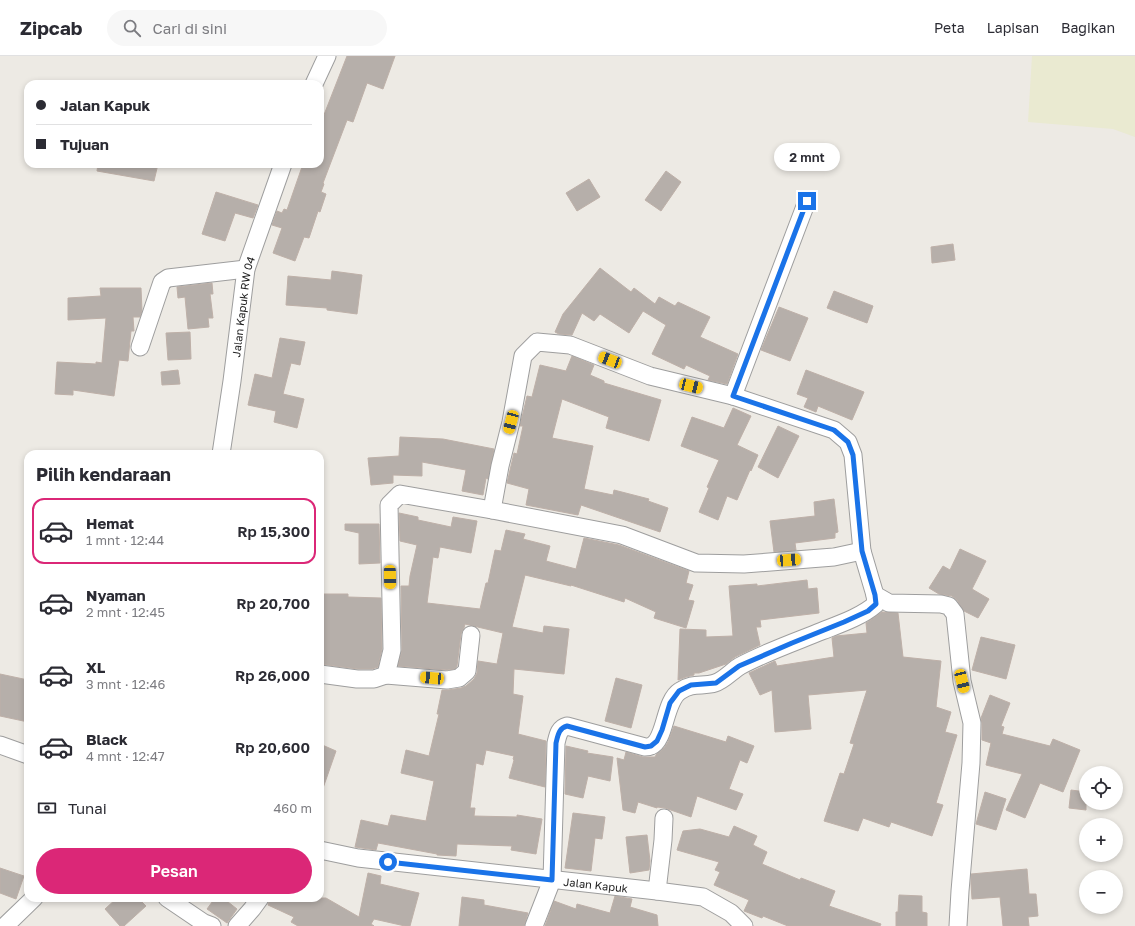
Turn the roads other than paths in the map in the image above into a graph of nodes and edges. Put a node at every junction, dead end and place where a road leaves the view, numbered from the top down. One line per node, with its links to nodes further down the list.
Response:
1 (327, 56): 2 (street)
2 (316, 80)
3 (282, 168): 5 (street, Jalan Kapuk RW 04)
4 (807, 201): 7 (street)
5 (246, 269): 6 (street); 8 (street, Jalan Kapuk RW 04)
6 (140, 347)
7 (733, 396): 9 (street); 10 (street)
8 (222, 450)
9 (492, 510): 10 (street); 13 (street)
10 (862, 551): 11 (street)
11 (875, 595): 19 (street); 29 (street)
12 (471, 635): 13 (street)
13 (386, 674): 14 (street)
14 (324, 675)
15 (0, 745): 16 (street)
16 (24, 753)
17 (664, 818): 20 (street)
18 (324, 851): 19 (street, Jalan Kapuk)
19 (552, 880): 20 (street, Jalan Kapuk); 27 (street)
20 (657, 891): 28 (street, Jalan Kapuk)
21 (30, 902): 24 (street)
22 (173, 902): 25 (street)
23 (257, 902): 26 (street)
24 (5, 926)
25 (212, 926)
26 (237, 926)
27 (534, 926)
28 (744, 926)
29 (958, 926)

